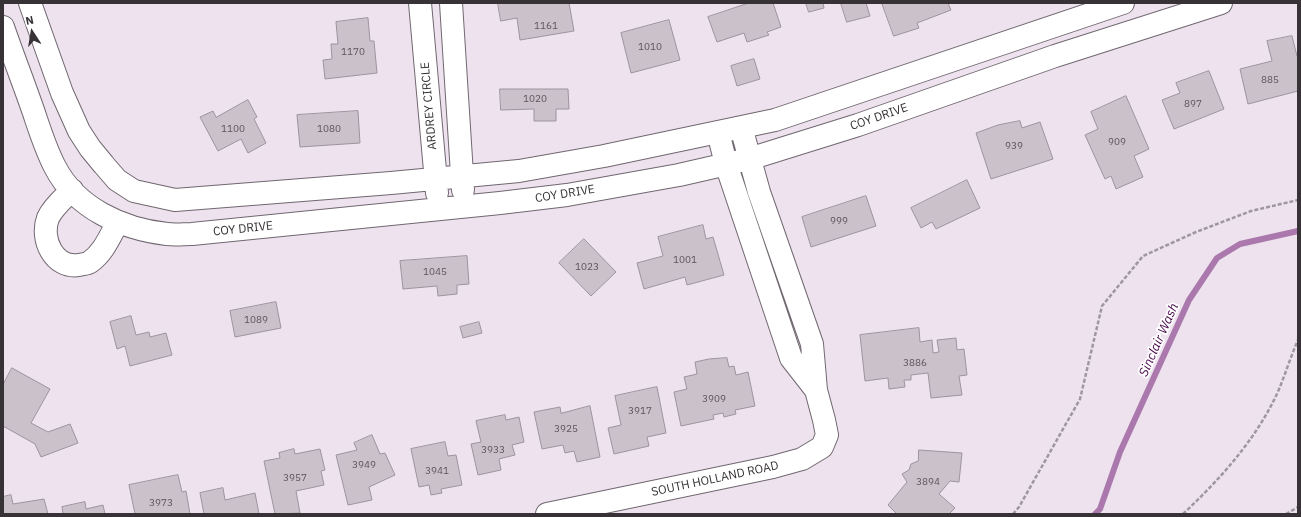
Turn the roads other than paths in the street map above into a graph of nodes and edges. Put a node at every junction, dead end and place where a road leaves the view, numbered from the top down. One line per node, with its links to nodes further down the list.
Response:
1 (30, 3): 12 (street)
2 (420, 3): 12 (street, ARDREY CIRCLE)
3 (451, 3): 11 (street)
4 (1123, 3): 7 (street)
5 (1221, 3): 9 (street, COY DRIVE)
6 (3, 27): 13 (street, COY DRIVE)
7 (741, 127): 8 (street); 9 (street, SOUTH HOLLAND ROAD)
8 (718, 132): 10 (street, SOUTH HOLLAND ROAD); 11 (street)
9 (750, 159): 10 (street, COY DRIVE); 17 (street, SOUTH HOLLAND ROAD)
10 (726, 164): 14 (street, COY DRIVE); 17 (street, SOUTH HOLLAND ROAD)
11 (462, 176): 12 (street); 14 (street)
12 (436, 178): 15 (street, ARDREY CIRCLE)
13 (72, 190): 16 (street, COY DRIVE); 16 (street)
14 (464, 207): 15 (street, COY DRIVE)
15 (438, 210): 16 (street, COY DRIVE)
16 (118, 222)
17 (816, 390): 18 (street, SOUTH HOLLAND ROAD)
18 (547, 514)

